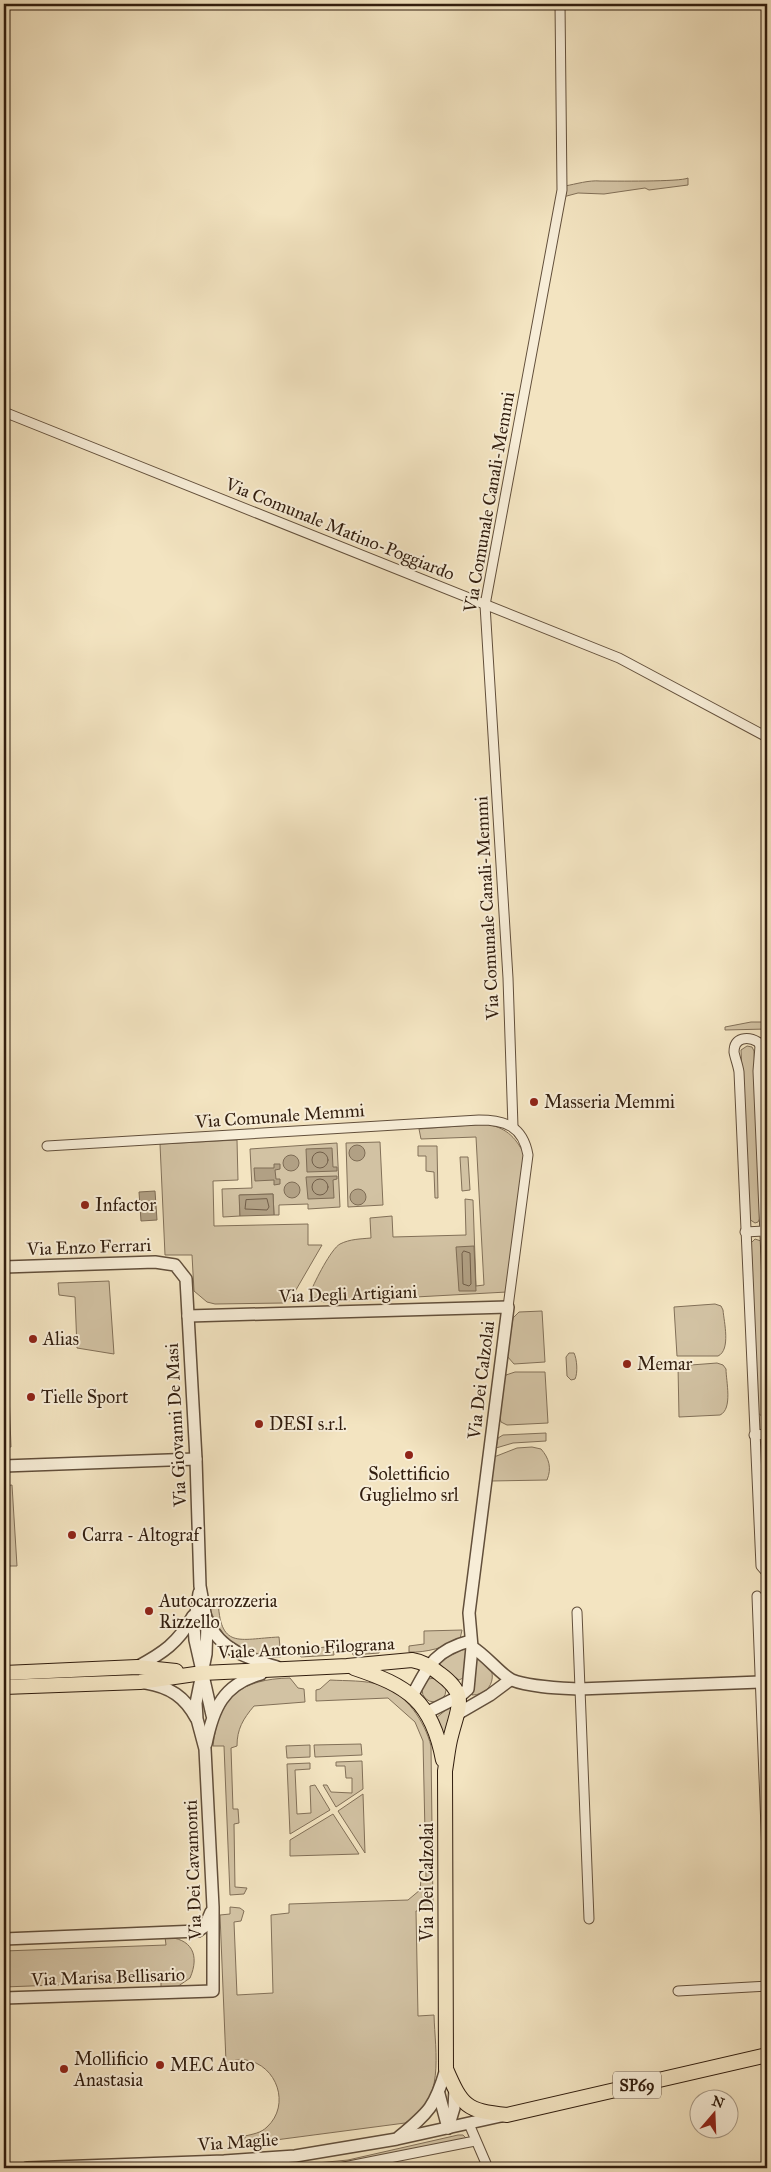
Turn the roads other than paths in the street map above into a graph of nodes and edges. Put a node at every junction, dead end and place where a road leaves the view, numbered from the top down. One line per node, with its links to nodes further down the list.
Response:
1 (560, 4): 3 (street, Via Comunale Canali-Memmi)
2 (4, 412): 3 (street, Via Comunale Matino-Poggiardo)
3 (485, 605): 4 (street, Via Comunale Matino-Poggiardo); 5 (street, Via Comunale Canali-Memmi)
4 (767, 736)
5 (514, 1127): 6 (street, Via Comunale Memmi); 12 (street, Via Dei Calzolai)
6 (47, 1146)
7 (765, 1230): 8 (street); 8 (street); 11 (street)
8 (746, 1232): 15 (street)
9 (175, 1265): 10 (street, Via Enzo Ferrari); 13 (street, Via Giovanni De Masi)
10 (4, 1267)
11 (767, 1282)
12 (508, 1307): 13 (street, Via Degli Artigiani); 22 (street, Via Dei Calzolai)
13 (188, 1316): 16 (street, Via Giovanni De Masi)
14 (767, 1434): 15 (street)
15 (754, 1435): 18 (street)
16 (196, 1459): 17 (street); 20 (street, Via Giovanni De Masi)
17 (4, 1466)
18 (767, 1573)
19 (757, 1596): 31 (street)
20 (200, 1612): 25 (street); 26 (street); 28 (street)
21 (578, 1612): 33 (street)
22 (471, 1644): 23 (street); 29 (street); 35 (street, Via Dei Calzolai)
23 (428, 1665): 24 (main road, Viale Antonio Filograna); 34 (street); 35 (main road)
24 (347, 1666): 26 (main road, Viale Antonio Filograna); 34 (main road)
25 (137, 1667): 27 (main road, Viale Antonio Filograna); 28 (main road, Viale Antonio Filograna)
26 (282, 1668): 28 (main road, Viale Antonio Filograna); 38 (street)
27 (4, 1673)
28 (202, 1673): 30 (main road, Viale Antonio Filograna); 38 (street); 39 (street)
29 (510, 1680): 33 (street); 37 (street)
30 (140, 1682): 32 (main road, Viale Antonio Filograna); 39 (street)
31 (760, 1682): 33 (street); 42 (street)
32 (4, 1687)
33 (579, 1689): 44 (street)
34 (412, 1696): 36 (main road)
35 (460, 1696): 36 (street); 37 (main road, Via Dei Calzolai)
36 (428, 1712): 41 (main road)
37 (459, 1713): 41 (main road, Via Dei Calzolai)
38 (212, 1714): 40 (street)
39 (197, 1719): 40 (street)
40 (205, 1749): 43 (street, Via Dei Cavamonti)
41 (445, 1771): 51 (main road, Via Dei Calzolai)
42 (767, 1854)
43 (213, 1907): 45 (street); 47 (street, Via Dei Cavamonti)
44 (588, 1919)
45 (4, 1939)
46 (767, 1986): 48 (street)
47 (213, 1991): 49 (street, Via Marisa Bellisario)
48 (678, 1991)
49 (4, 1998)
50 (767, 2055): 54 (main road, SP69)
51 (446, 2069): 52 (main road); 53 (street)
52 (455, 2089): 54 (main road); 56 (street)
53 (439, 2094): 56 (street); 57 (street)
54 (507, 2115): 55 (street, SP69)
55 (469, 2124): 56 (street, SP69); 58 (street)
56 (448, 2128): 57 (street, Via Maglie)
57 (397, 2139): 59 (street, Via Maglie)
58 (475, 2141): 61 (street); 62 (street)
59 (225, 2165): 60 (street, Via Maglie)
60 (27, 2168)
61 (339, 2168)
62 (488, 2168)

